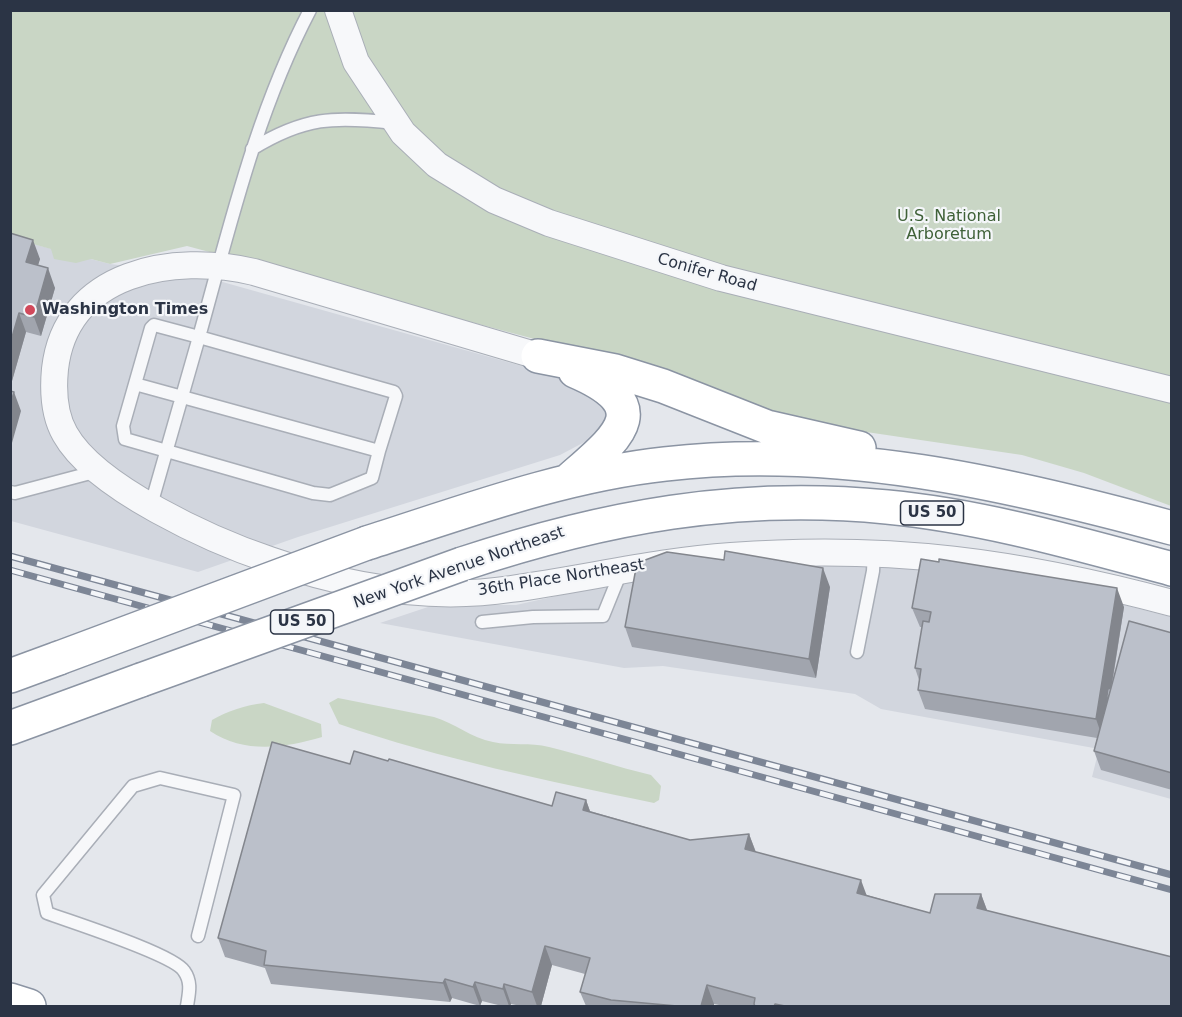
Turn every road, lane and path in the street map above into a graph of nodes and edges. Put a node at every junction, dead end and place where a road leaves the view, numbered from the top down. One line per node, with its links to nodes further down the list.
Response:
1 (310, 10): 4 (lane)
2 (338, 10): 3 (street, Conifer Road)
3 (396, 123): 4 (lane); 9 (street, Conifer Road)
4 (252, 149): 5 (lane)
5 (219, 265): 6 (lane); 7 (street, 36th Place Northeast); 13 (street, 36th Place Northeast)
6 (199, 337): 8 (lane); 10 (lane); 11 (lane)
7 (538, 356): 14 (highway); 15 (highway)
8 (135, 384): 10 (lane); 12 (lane)
9 (1172, 390)
10 (182, 396): 11 (lane); 12 (lane)
11 (380, 451): 12 (lane)
12 (166, 453): 17 (lane)
13 (98, 471): 16 (lane); 17 (street, 36th Place Northeast)
14 (932, 472): 15 (highway, US 50); 18 (highway, US 50)
15 (568, 481): 25 (highway, US 50, bridge)
16 (10, 492)
17 (151, 505): 20 (street, 36th Place Northeast)
18 (1172, 528)
19 (874, 552): 20 (street, 36th Place Northeast); 22 (street, 36th Place Northeast); 24 (lane)
20 (622, 568): 23 (lane)
21 (1172, 569): 26 (highway, New York Avenue Northeast / US 50, bridge)
22 (1172, 603)
23 (482, 622)
24 (857, 652)
25 (10, 676)
26 (10, 728)
27 (198, 936): 30 (lane)
28 (10, 1000): 29 (highway)
29 (29, 1006)
30 (187, 1006)

